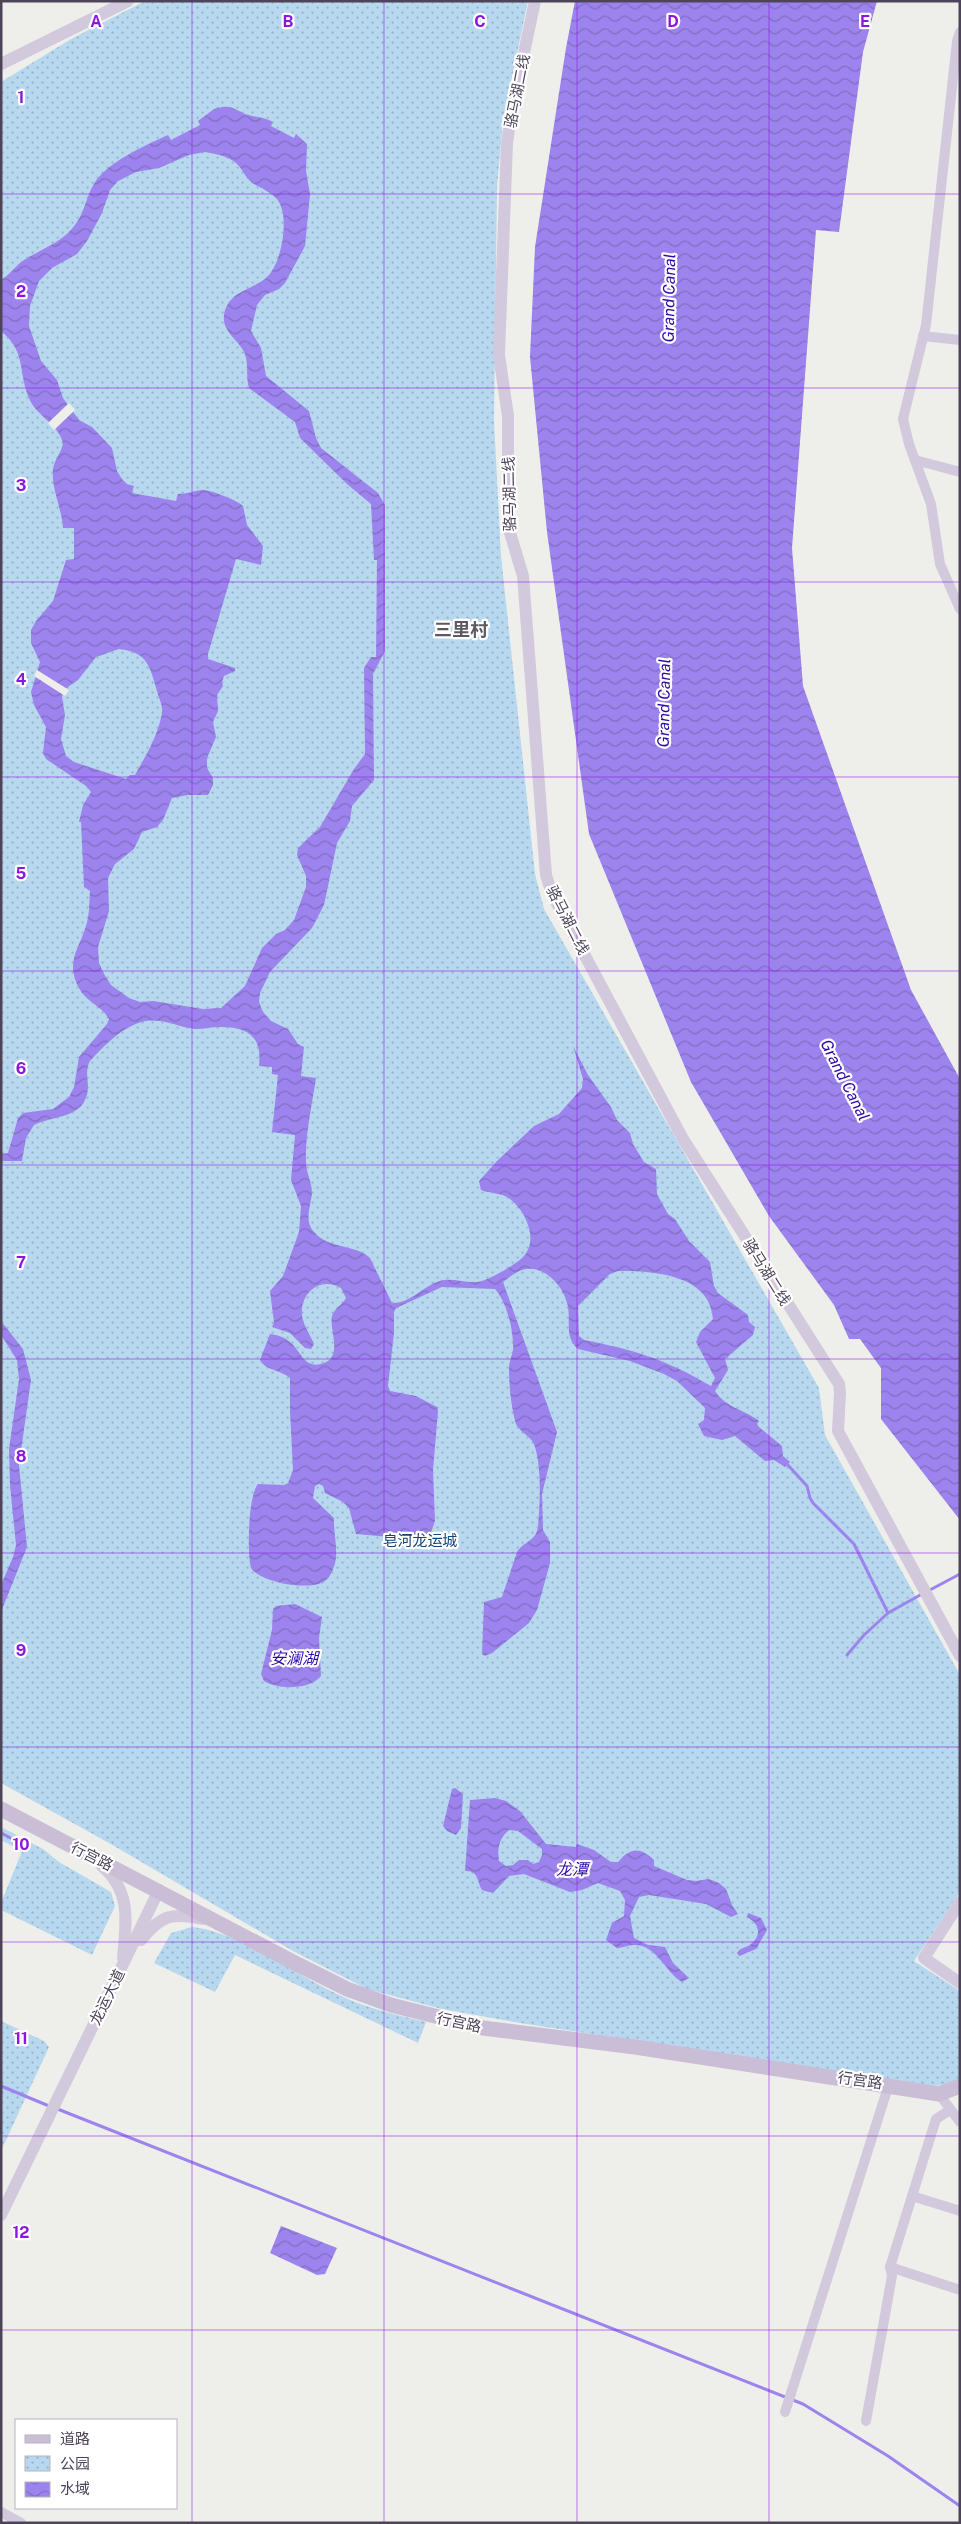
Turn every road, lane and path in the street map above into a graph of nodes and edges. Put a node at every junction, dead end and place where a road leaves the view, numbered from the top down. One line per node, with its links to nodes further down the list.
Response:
1 (128, 1): 4 (street)
2 (534, 1): 10 (street, 骆马湖二线)
3 (960, 32): 5 (street)
4 (1, 64)
5 (923, 336): 6 (street); 7 (street)
6 (960, 340)
7 (915, 460): 8 (street); 9 (street)
8 (960, 472)
9 (960, 609)
10 (960, 1656)
11 (1, 1809): 12 (main road, 行宫路)
12 (89, 1854): 13 (main road, 行宫路); 16 (street)
13 (159, 1890): 15 (main road, 行宫路); 16 (street, 龙运大道)
14 (960, 1902): 17 (street)
15 (219, 1922): 16 (street); 18 (main road, 行宫路)
16 (125, 1961): 25 (street, 龙运大道)
17 (960, 1983)
18 (889, 2084): 20 (main road, 行宫路); 28 (street)
19 (960, 2086): 20 (main road)
20 (939, 2094): 21 (street)
21 (950, 2110): 22 (street); 23 (street)
22 (960, 2122)
23 (912, 2196): 24 (street); 26 (street)
24 (960, 2211)
25 (1, 2215)
26 (890, 2267): 27 (street); 29 (street)
27 (960, 2290)
28 (788, 2403)
29 (866, 2421)
30 (1, 2512): 31 (street)
31 (20, 2523)

